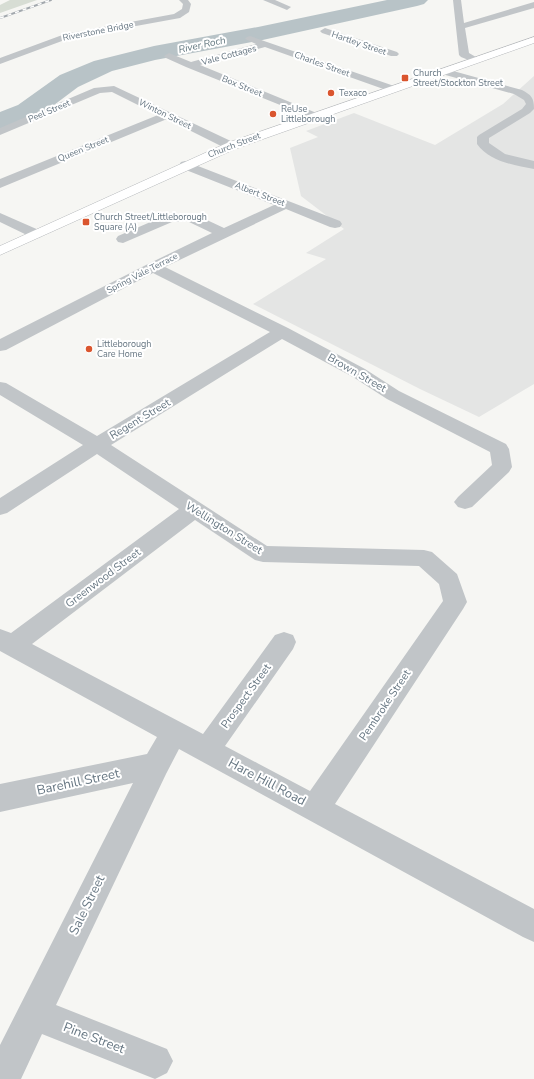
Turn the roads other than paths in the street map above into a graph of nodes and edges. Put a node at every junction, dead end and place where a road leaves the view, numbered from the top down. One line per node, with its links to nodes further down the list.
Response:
1 (183, 0): 15 (street, Riverstone Bridge)
2 (267, 0): 5 (street)
3 (453, 0): 4 (street)
4 (457, 0): 7 (street)
5 (296, 2)
6 (534, 5): 7 (street)
7 (460, 27): 12 (street)
8 (325, 31): 14 (street, Hartley Street)
9 (250, 39): 11 (street, Charles Street)
10 (534, 40): 12 (highway, Church Street)
11 (267, 44): 16 (street, Vale Cottages); 18 (street, Charles Street)
12 (477, 53): 19 (highway, Church Street)
13 (169, 56): 16 (street, Box Street)
14 (380, 59)
15 (0, 61)
16 (190, 65): 23 (street, Box Street)
17 (358, 67): 18 (street)
18 (343, 72): 20 (street, Charles Street)
19 (446, 72): 20 (highway, Church Street); 27 (street)
20 (393, 89): 23 (highway, Church Street)
21 (98, 90): 22 (street, Winton Street); 24 (street, Peel Street)
22 (167, 115): 25 (street, Winton Street); 28 (street, Queen Street)
23 (315, 116): 25 (highway, Church Street)
24 (0, 132)
25 (231, 146): 26 (highway, Church Street)
26 (185, 165): 29 (street, Albert Street); 33 (highway, Church Street)
27 (534, 165)
28 (0, 184)
29 (286, 204): 31 (street, Albert Street); 32 (street, Spring Vale Terrace)
30 (0, 217): 33 (street)
31 (335, 224)
32 (223, 233): 34 (street); 36 (street, Spring Vale Terrace)
33 (36, 234): 35 (highway, Church Street)
34 (123, 239)
35 (0, 251)
36 (153, 267): 37 (street, Brown Street); 38 (street, Spring Vale Terrace)
37 (282, 332): 40 (street, Regent Street); 41 (street, Brown Street)
38 (0, 346)
39 (0, 387): 40 (street, Wellington Street)
40 (97, 445): 42 (street, Regent Street); 43 (street, Wellington Street)
41 (465, 502)
42 (0, 508)
43 (194, 510): 44 (street, Wellington Street); 45 (street, Greenwood Street)
44 (455, 602): 51 (street, Pembroke Street)
45 (6, 642): 47 (street, Hare Hill Road)
46 (284, 642): 48 (street, Prospect Street)
47 (174, 733): 48 (street, Hare Hill Road); 49 (street, Sale Street)
48 (207, 750): 51 (street, Hare Hill Road)
49 (156, 765): 50 (street, Barehill Street); 53 (street, Sale Street)
50 (0, 798)
51 (315, 808): 52 (street, Hare Hill Road)
52 (534, 926)
53 (34, 1014): 54 (street, Pine Street); 55 (street, Sale Street)
54 (155, 1061)
55 (2, 1079)

